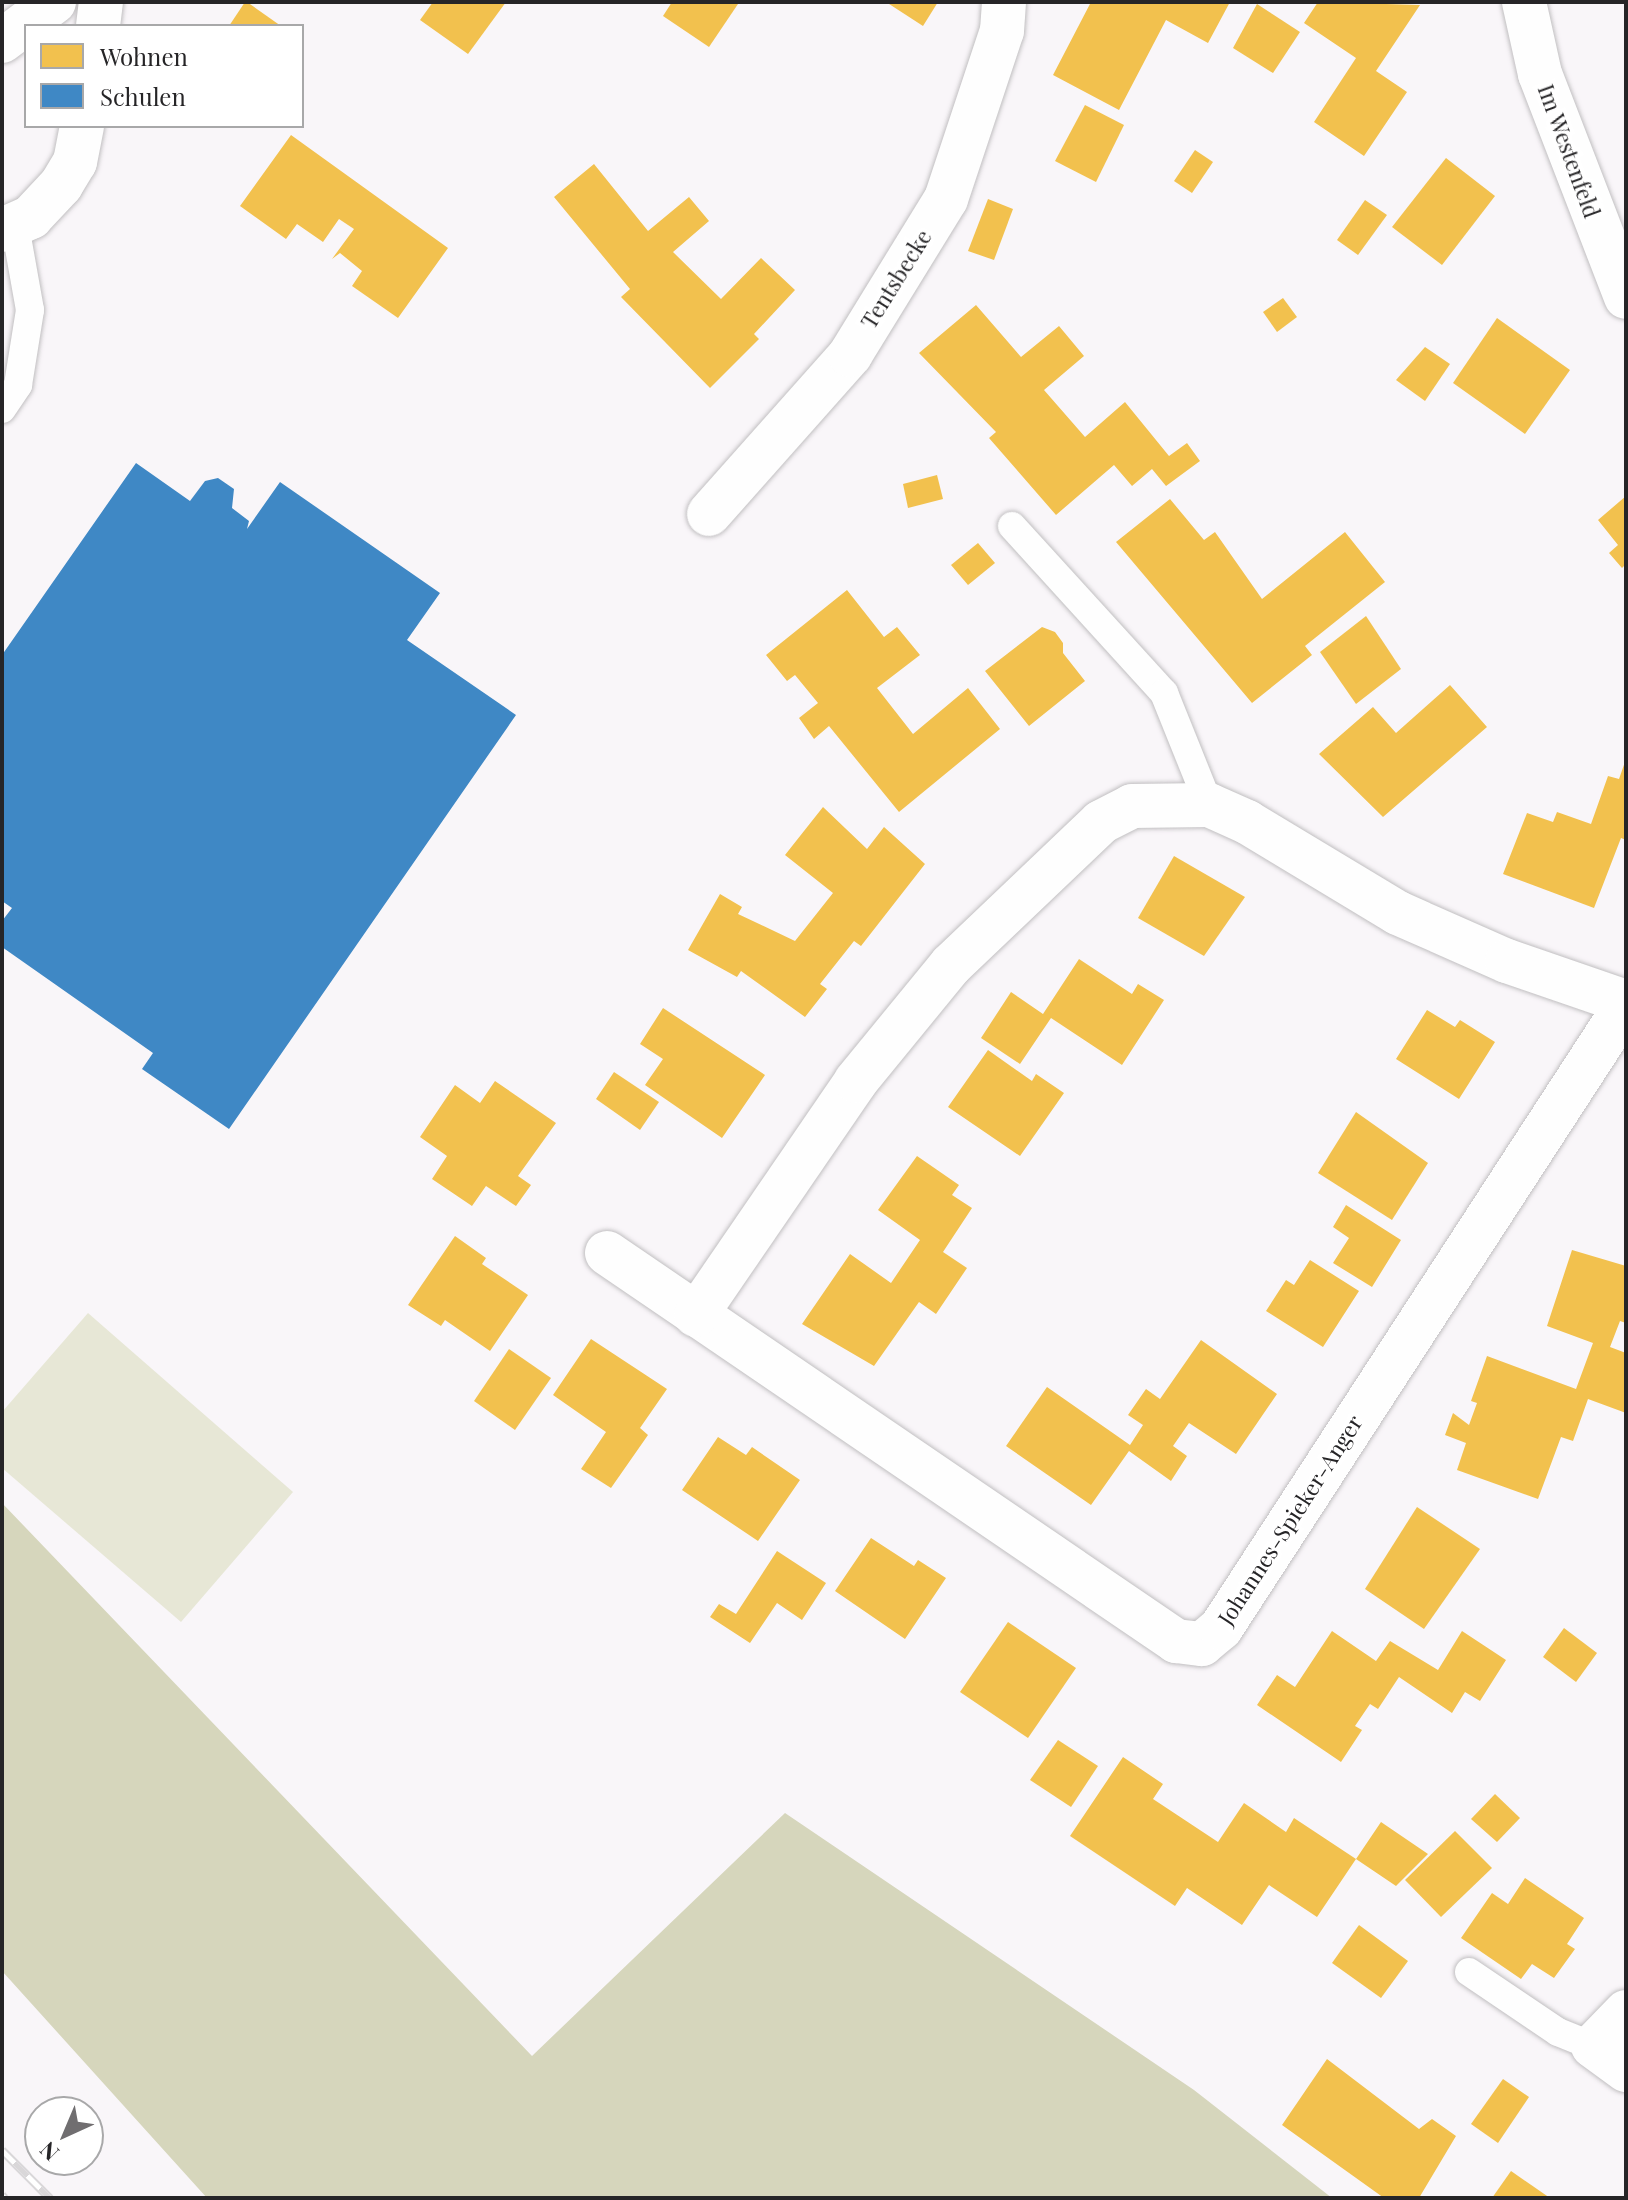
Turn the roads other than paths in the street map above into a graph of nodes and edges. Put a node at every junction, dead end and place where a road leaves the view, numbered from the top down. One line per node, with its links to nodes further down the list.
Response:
1 (54, 2): 6 (street)
2 (101, 2): 7 (street)
3 (1004, 2): 13 (street, Tentsbecke)
4 (1524, 2): 11 (street, Im Westenfeld)
5 (24, 24): 8 (street)
6 (25, 24)
7 (98, 24)
8 (2, 41)
9 (82, 128): 10 (street)
10 (8, 228): 12 (lane)
11 (1626, 297)
12 (2, 409)
13 (709, 514)
14 (1012, 526): 15 (lane)
15 (1209, 805): 16 (street, Johannes-Spieker-Anger); 18 (street)
16 (1626, 1003): 18 (street, Johannes-Spieker-Anger)
17 (607, 1253): 18 (street, Johannes-Spieker-Anger)
18 (696, 1315)
19 (1469, 1972): 21 (lane)
20 (1626, 2012): 21 (street)
21 (1609, 2058)

